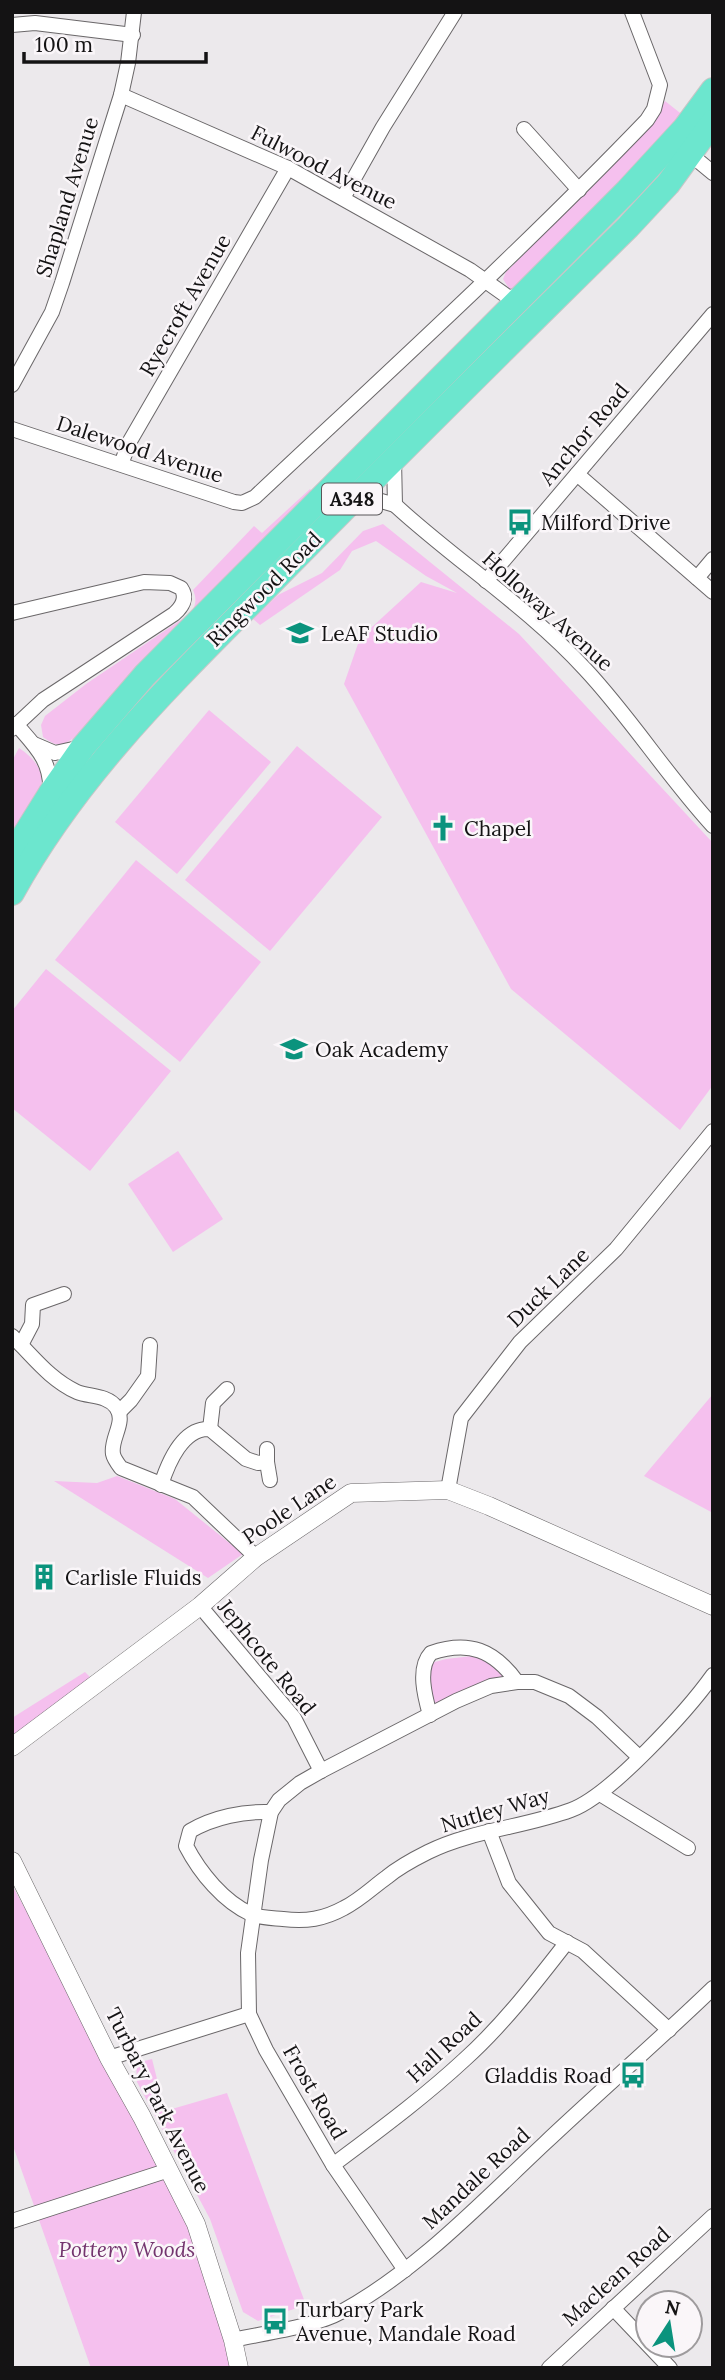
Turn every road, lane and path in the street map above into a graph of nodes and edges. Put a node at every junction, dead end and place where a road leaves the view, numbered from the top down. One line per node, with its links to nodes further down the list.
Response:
1 (134, 12): 5 (street, Shapland Avenue)
2 (455, 12): 14 (street)
3 (632, 12): 13 (street)
4 (12, 25): 5 (street)
5 (133, 35): 7 (street, Shapland Avenue)
6 (713, 90): 16 (highway, Ringwood Road / A348)
7 (121, 95): 11 (street, Fulwood Avenue); 18 (street, Shapland Avenue)
8 (713, 122): 10 (highway, Ringwood Road / A348)
9 (532, 133): 13 (street)
10 (690, 155): 12 (street); 20 (highway, Ringwood Road / A348)
11 (288, 168): 14 (street, Fulwood Avenue); 21 (street, Ryecroft Avenue)
12 (713, 173)
13 (579, 190): 15 (street)
14 (343, 198): 15 (street, Fulwood Avenue)
15 (487, 281): 16 (street, Fulwood Avenue); 21 (street, Dalewood Avenue)
16 (513, 294): 32 (highway, Ringwood Road / A348)
17 (713, 314): 22 (street, Anchor Road)
18 (12, 385)
19 (12, 429): 21 (street, Dalewood Avenue)
20 (394, 460): 23 (highway, Ringwood Road / A348); 24 (street)
21 (121, 464)
22 (577, 474): 26 (street); 27 (street, Anchor Road)
23 (357, 494): 24 (street, Holloway Avenue); 36 (highway, Ringwood Road / A348)
24 (395, 505): 27 (street, Holloway Avenue)
25 (713, 559): 26 (street)
26 (696, 578): 28 (street)
27 (486, 581): 34 (street, Holloway Avenue)
28 (713, 592)
29 (12, 613): 30 (street)
30 (14, 727): 31 (street)
31 (33, 743): 32 (street); 33 (street)
32 (83, 747): 33 (highway, Ringwood Road / A348)
33 (50, 794): 35 (highway, Ringwood Road / A348)
34 (713, 826)
35 (12, 855)
36 (12, 893)
37 (713, 1131): 46 (street, Duck Lane)
38 (64, 1294): 39 (street)
39 (17, 1340): 42 (street)
40 (150, 1345): 42 (street)
41 (228, 1389): 43 (street)
42 (119, 1412): 45 (street)
43 (210, 1429): 44 (street); 45 (street)
44 (270, 1480)
45 (161, 1485): 47 (street)
46 (448, 1490): 47 (street, Poole Lane); 49 (street, Poole Lane)
47 (256, 1557): 48 (street, Poole Lane)
48 (200, 1606): 53 (street, Poole Lane); 55 (street, Jephcote Road)
49 (713, 1606)
50 (713, 1675): 54 (street, Nutley Way)
51 (517, 1682): 52 (street); 52 (street); 54 (street)
52 (430, 1715): 55 (street)
53 (12, 1747)
54 (639, 1757): 56 (street, Nutley Way)
55 (321, 1771): 57 (street)
56 (600, 1794): 58 (street, Nutley Way); 59 (street)
57 (271, 1812): 61 (street, Frost Road); 61 (street)
58 (489, 1831): 61 (street, Nutley Way); 62 (street)
59 (688, 1848)
60 (12, 1861): 66 (street, Turbary Park Avenue)
61 (254, 1916): 64 (street, Frost Road)
62 (567, 1942): 65 (street); 67 (street, Hall Road)
63 (713, 1988): 65 (street, Mandale Road)
64 (249, 2014): 66 (street); 67 (street, Frost Road)
65 (669, 2030): 71 (street, Mandale Road)
66 (109, 2058): 68 (street, Turbary Park Avenue)
67 (333, 2165): 71 (street, Frost Road)
68 (169, 2170): 70 (street); 73 (street, Turbary Park Avenue)
69 (713, 2216): 72 (street, Maclean Road)
70 (12, 2221)
71 (405, 2270): 73 (street, Mandale Road)
72 (613, 2308): 75 (street, Maclean Road); 76 (street)
73 (233, 2340): 74 (street, Turbary Park Avenue)
74 (239, 2368)
75 (549, 2368)
76 (670, 2368)

